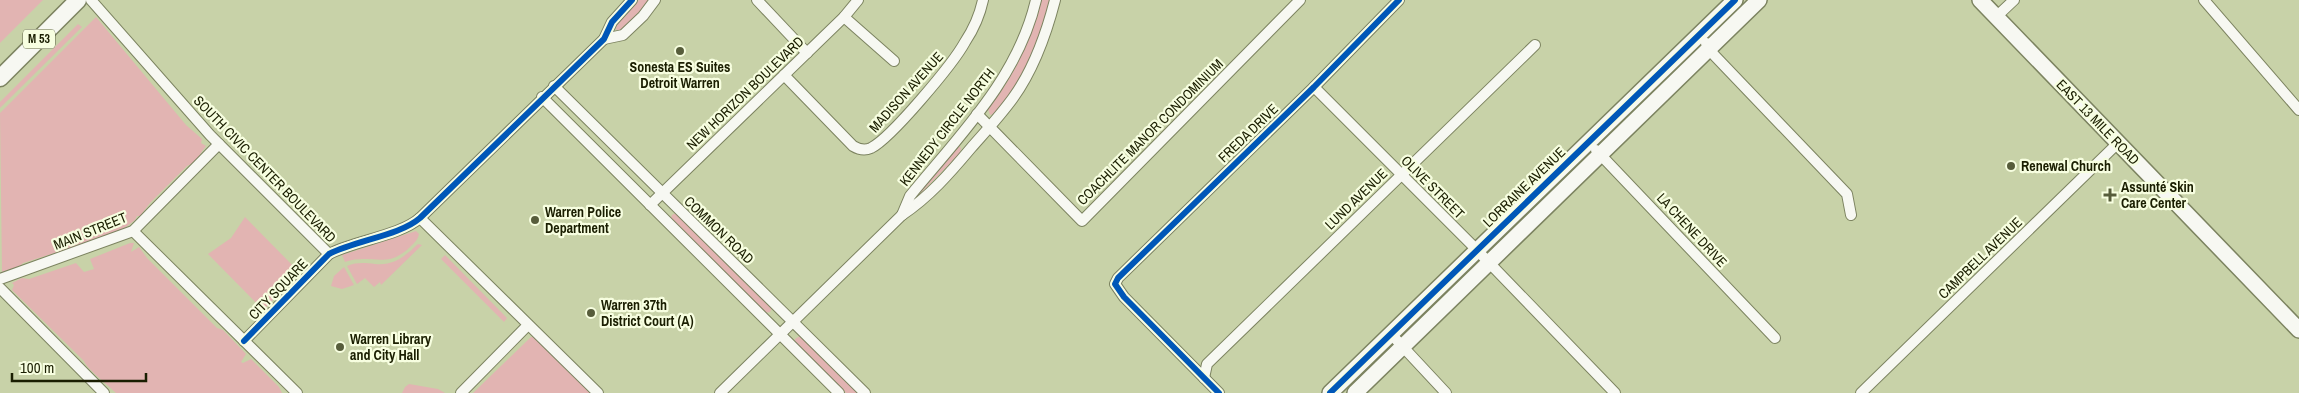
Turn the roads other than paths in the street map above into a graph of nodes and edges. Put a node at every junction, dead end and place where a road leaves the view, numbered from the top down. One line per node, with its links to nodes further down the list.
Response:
1 (78, 0): 26 (main road, M 53)
2 (91, 0): 35 (street, SOUTH CIVIC CENTER BOULEVARD)
3 (632, 0): 20 (street)
4 (655, 0): 20 (street)
5 (757, 0): 23 (street)
6 (858, 0): 17 (street, NEW HORIZON BOULEVARD)
7 (983, 0): 25 (street, MADISON AVENUE)
8 (1036, 0): 31 (street, KENNEDY CIRCLE NORTH)
9 (1055, 0): 32 (street, KENNEDY CIRCLE NORTH)
10 (1300, 0): 32 (street, COACHLITE MANOR CONDOMINIUM)
11 (1399, 0): 28 (street, FREDA DRIVE)
12 (1735, 0): 19 (street, LORRAINE AVENUE)
13 (1759, 0): 22 (street)
14 (1980, 0): 18 (street, EAST 13 MILE ROAD)
15 (2014, 0): 18 (street)
16 (2204, 0): 30 (street)
17 (844, 16): 23 (street, NEW HORIZON BOULEVARD); 24 (street)
18 (1996, 17): 34 (street, EAST 13 MILE ROAD)
19 (1698, 36): 22 (street); 33 (street, LORRAINE AVENUE)
20 (604, 39): 27 (street, SOUTH CIVIC CENTER BOULEVARD)
21 (1535, 44): 37 (street, LUND AVENUE)
22 (1710, 48): 36 (street); 41 (street)
23 (807, 53): 25 (street, NEW HORIZON BOULEVARD)
24 (894, 61)
25 (784, 75): 38 (street, NEW HORIZON BOULEVARD)
26 (0, 78)
27 (554, 86): 29 (street, SOUTH CIVIC CENTER BOULEVARD); 38 (street, COMMON ROAD)
28 (1314, 87): 37 (street, OLIVE STREET); 57 (street, FREDA DRIVE)
29 (542, 97): 39 (street); 42 (street, SOUTH CIVIC CENTER BOULEVARD)
30 (2299, 110)
31 (977, 114): 32 (street, COACHLITE MANOR CONDOMINIUM); 40 (street, KENNEDY CIRCLE NORTH)
32 (990, 126): 40 (street, KENNEDY CIRCLE NORTH)
33 (1589, 142): 36 (street, LA CHENE DRIVE); 44 (street, LORRAINE AVENUE)
34 (2119, 142): 51 (street, EAST 13 MILE ROAD); 70 (street, CAMPBELL AVENUE)
35 (219, 144): 43 (street, MAIN STREET); 45 (street, SOUTH CIVIC CENTER BOULEVARD)
36 (1600, 154): 46 (street); 54 (street, LA CHENE DRIVE)
37 (1401, 175): 44 (street, OLIVE STREET); 57 (street, LUND AVENUE)
38 (662, 193): 39 (street, NEW HORIZON BOULEVARD); 49 (street, COMMON ROAD)
39 (650, 205): 52 (street)
40 (902, 215): 49 (street, KENNEDY CIRCLE NORTH)
41 (1851, 215)
42 (420, 218): 45 (street, SOUTH CIVIC CENTER BOULEVARD); 50 (street)
43 (132, 230): 47 (street, MAIN STREET); 55 (street)
44 (1477, 250): 46 (street, OLIVE STREET); 53 (street, LORRAINE AVENUE)
45 (329, 254): 55 (street, CITY SQUARE)
46 (1489, 263): 56 (street); 69 (street, OLIVE STREET)
47 (0, 279)
48 (0, 288): 58 (street)
49 (793, 322): 52 (street, KENNEDY CIRCLE NORTH); 64 (street, COMMON ROAD)
50 (528, 325): 60 (street); 61 (street)
51 (2299, 330)
52 (780, 334): 62 (street, KENNEDY CIRCLE NORTH); 63 (street)
53 (1390, 334): 56 (street); 66 (street, LORRAINE AVENUE)
54 (1775, 338)
55 (244, 341): 59 (street)
56 (1403, 346): 67 (street); 68 (street)
57 (1204, 378): 65 (street)
58 (104, 393)
59 (297, 393)
60 (461, 393)
61 (598, 393)
62 (720, 393)
63 (839, 393)
64 (865, 393)
65 (1219, 393)
66 (1330, 393)
67 (1355, 393)
68 (1446, 393)
69 (1615, 393)
70 (1861, 393)

